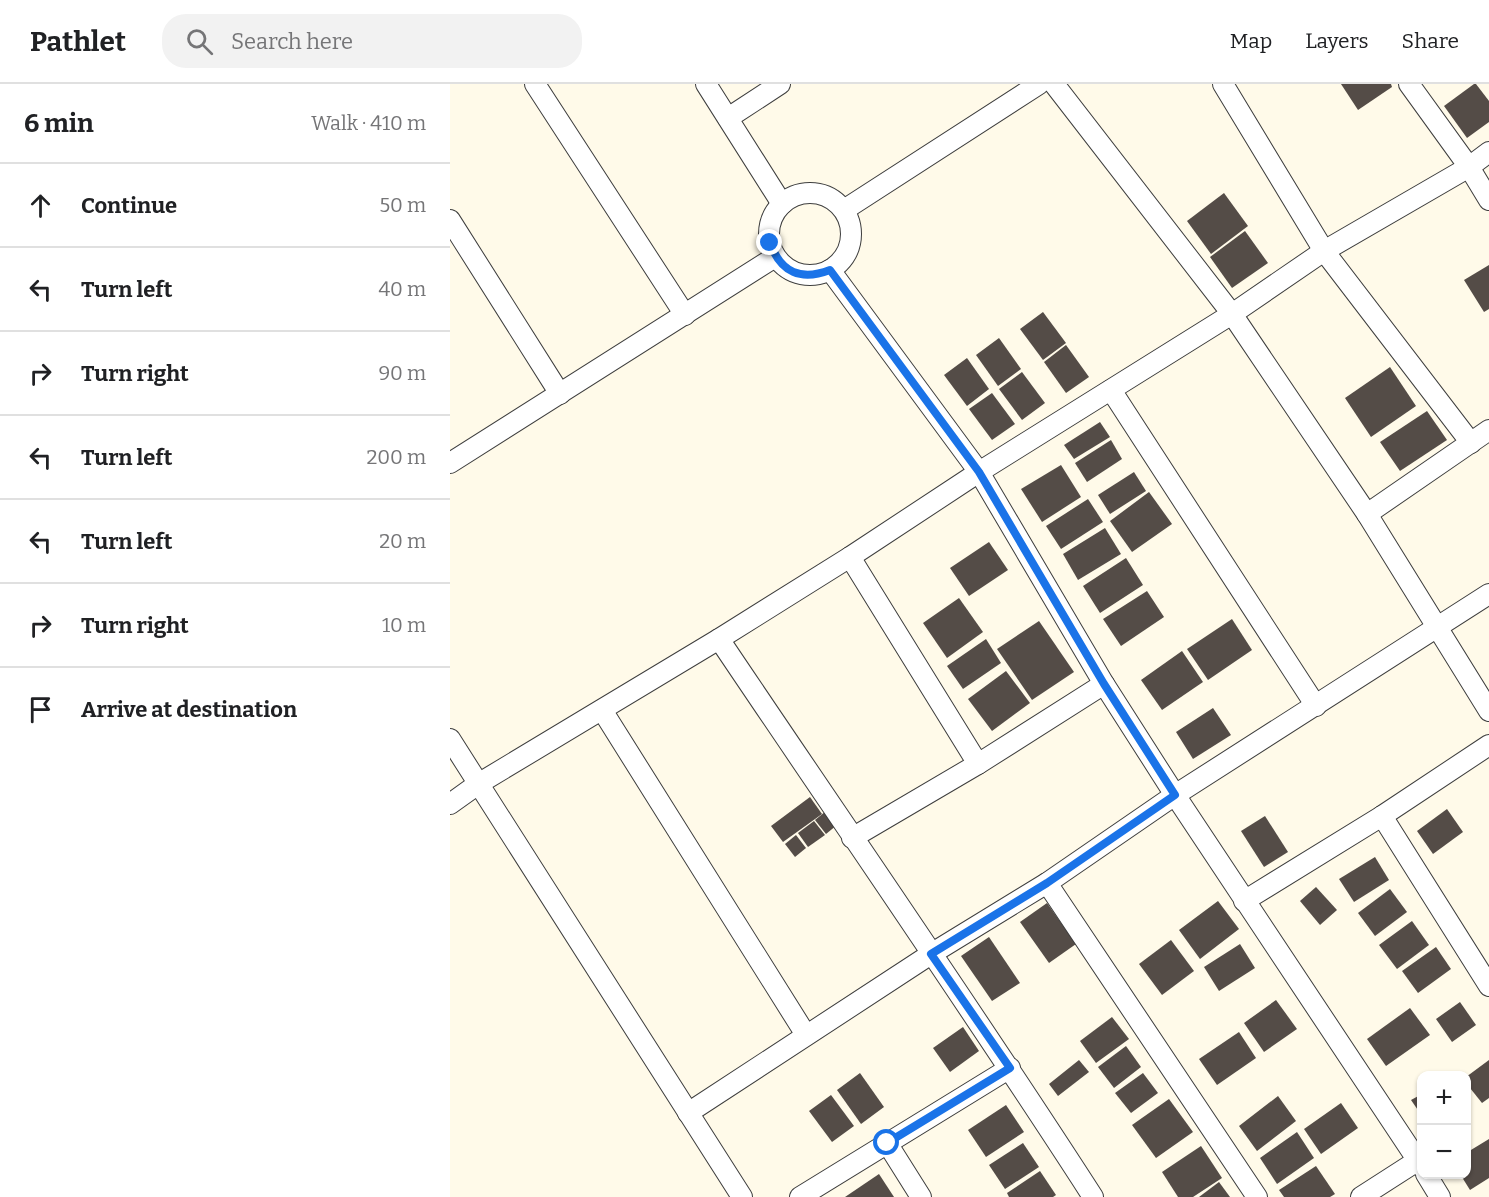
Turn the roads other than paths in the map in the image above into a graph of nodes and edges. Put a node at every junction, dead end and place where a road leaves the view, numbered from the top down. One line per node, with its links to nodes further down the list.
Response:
1 (535, 84): 19 (street)
2 (706, 84): 8 (street)
3 (780, 84): 8 (street)
4 (1039, 84): 13 (street)
5 (1054, 84): 18 (street)
6 (1223, 84): 15 (street)
7 (1408, 84): 10 (street)
8 (728, 118): 12 (street)
9 (1489, 152): 10 (street)
10 (1469, 167): 11 (street); 15 (street)
11 (1489, 200)
12 (782, 204): 13 (street); 16 (street)
13 (844, 210): 17 (street)
14 (450, 220): 21 (street)
15 (1324, 251): 18 (street); 23 (street)
16 (775, 257): 17 (street); 19 (street)
17 (830, 270): 25 (street)
18 (1232, 314): 20 (street); 26 (street)
19 (685, 315): 21 (street)
20 (1111, 390): 25 (street); 32 (street)
21 (560, 394): 24 (street)
22 (1489, 430): 23 (street)
23 (1471, 443): 26 (street)
24 (450, 463)
25 (979, 472): 27 (street); 31 (street)
26 (1367, 514): 29 (street)
27 (850, 557): 30 (street); 37 (street)
28 (1489, 594): 29 (street)
29 (1438, 628): 32 (street); 34 (street)
30 (719, 639): 33 (street); 42 (street)
31 (1104, 684): 37 (street); 39 (street)
32 (1316, 705): 39 (street)
33 (603, 710): 38 (street); 47 (street)
34 (1489, 711)
35 (450, 739): 38 (street)
36 (1489, 744): 41 (street)
37 (978, 764): 42 (street)
38 (478, 784): 40 (street); 49 (street)
39 (1175, 795): 43 (street); 44 (street)
40 (450, 804)
41 (1382, 816): 44 (street); 46 (street)
42 (852, 838): 45 (street)
43 (1047, 883): 45 (street); 58 (street)
44 (1244, 901): 51 (street)
45 (931, 954): 47 (street); 48 (street)
46 (1489, 986)
47 (806, 1035): 49 (street)
48 (1010, 1068): 50 (street); 57 (street)
49 (688, 1113): 54 (street)
50 (887, 1143): 55 (street); 56 (street)
51 (1417, 1160)
52 (1417, 1169): 59 (street)
53 (1429, 1179): 60 (street)
54 (742, 1197)
55 (800, 1197)
56 (921, 1197)
57 (1093, 1197)
58 (1257, 1197)
59 (1361, 1197)
60 (1440, 1197)

